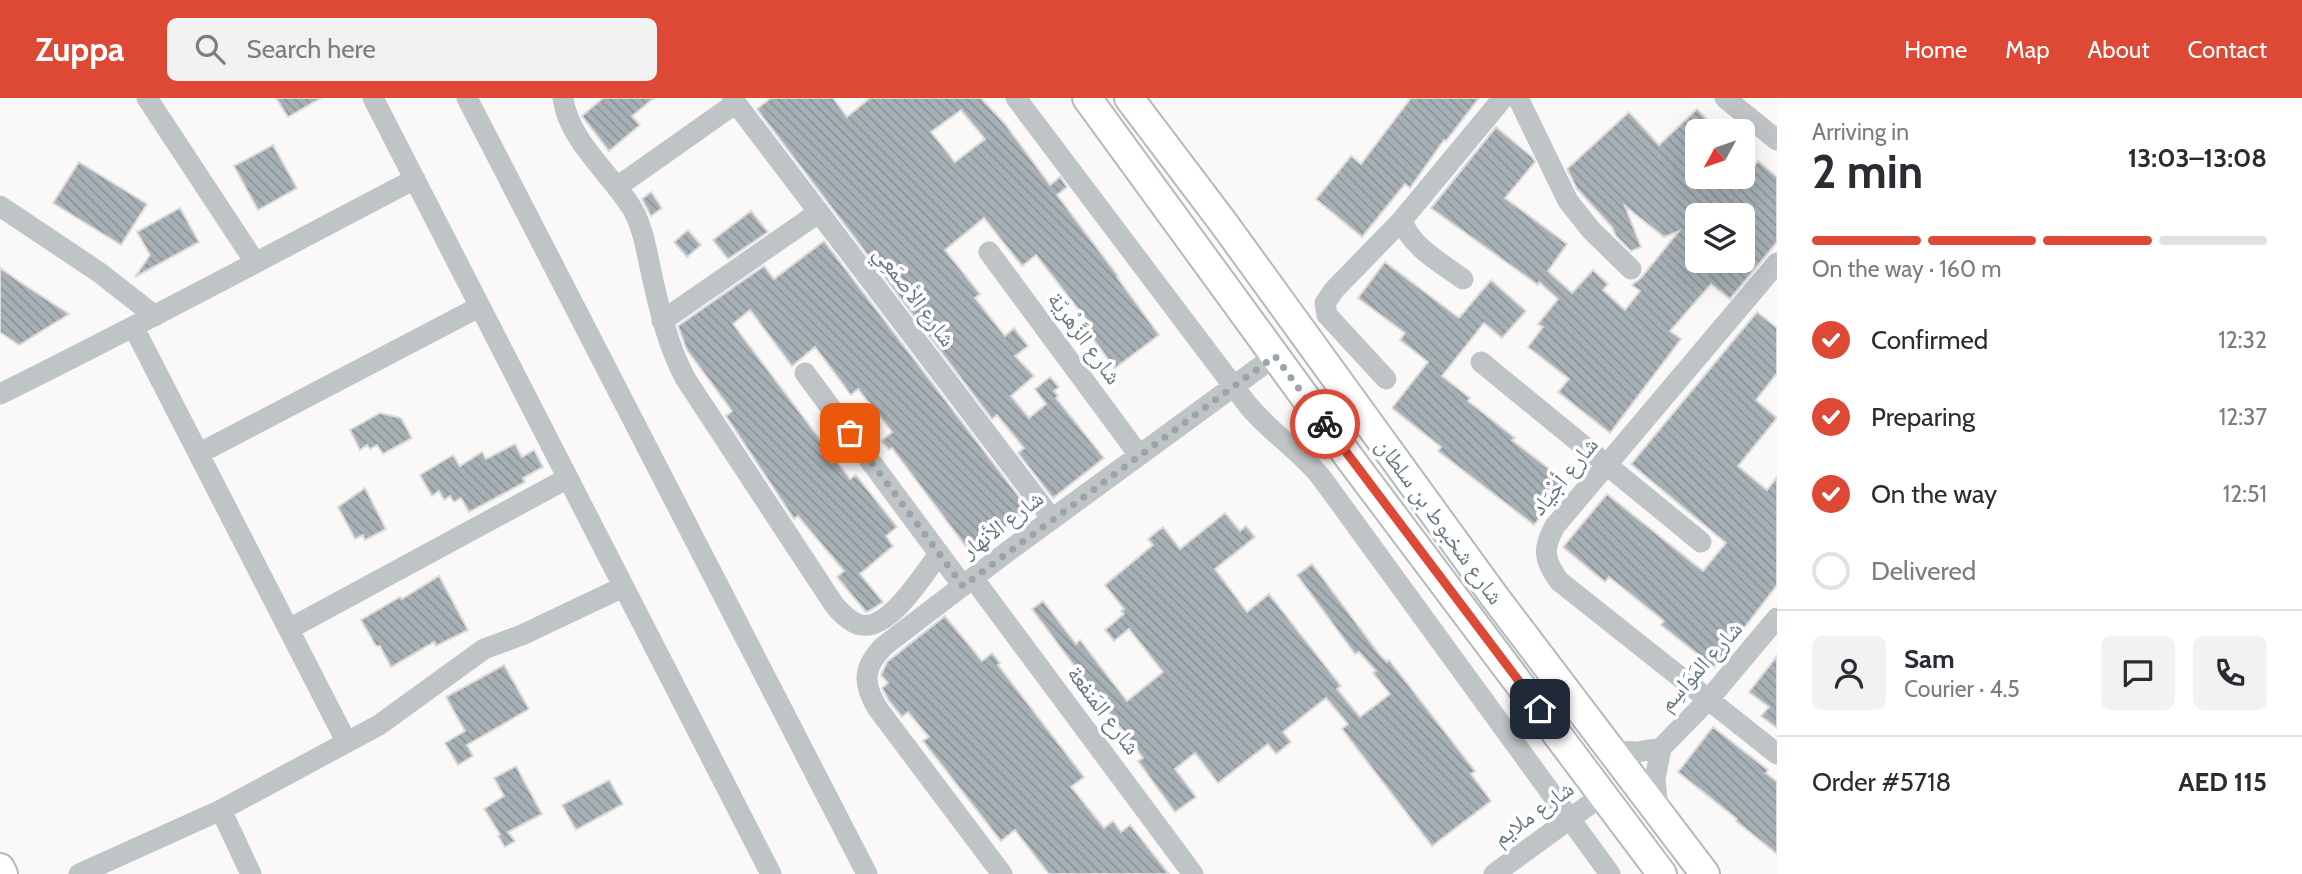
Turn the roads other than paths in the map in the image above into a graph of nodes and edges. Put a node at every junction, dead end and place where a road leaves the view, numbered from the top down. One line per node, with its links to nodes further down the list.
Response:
1 (146, 98): 19 (street)
2 (373, 98): 13 (street)
3 (467, 98): 58 (street)
4 (562, 98): 14 (street)
5 (1016, 98): 31 (street)
6 (1087, 98): 27 (main road, شارع شخبوط بن سلطان)
7 (1129, 98): 47 (main road, شارع شخبوط بن سلطان)
8 (1503, 98): 17 (street)
9 (1518, 98): 21 (street)
10 (1725, 98): 12 (street)
11 (734, 101): 14 (street, شارع الأصمَعِي); 16 (street, شارع الأصمَعِي)
12 (1777, 140)
13 (415, 179): 19 (street); 23 (street)
14 (617, 187): 25 (street)
15 (0, 205): 24 (street)
16 (818, 213): 25 (street); 37 (street, شارع الأصمَعِي)
17 (1402, 220): 22 (street); 30 (street)
18 (989, 252): 34 (street, شارع الزَّهْريّة)
19 (256, 261): 24 (street)
20 (1777, 263): 35 (street, شارع أجْيَاد)
21 (1631, 269)
22 (1463, 279)
23 (480, 307): 33 (street); 36 (street)
24 (155, 317): 26 (street)
25 (662, 321): 39 (street)
26 (134, 328): 32 (street); 33 (street)
27 (1275, 356): 31 (street, شارع الأنهار); 49 (main road, شارع شخبوط بن سلطان)
28 (1481, 362): 35 (street)
29 (805, 373): 39 (street, شارع المَنفعة)
30 (1386, 379)
31 (1233, 386): 34 (street, شارع الأنهار); 52 (street)
32 (0, 394)
33 (200, 453): 43 (street)
34 (1139, 455): 37 (street, شارع الأنهار)
35 (1606, 465): 38 (street); 44 (street, شارع أجْيَاد)
36 (568, 478): 41 (street); 43 (street)
37 (1052, 519): 40 (street, شارع الأنهار)
38 (1701, 542)
39 (939, 554): 40 (street, شارع المَنفعة)
40 (968, 582): 59 (street, شارع الأنهار); 60 (street, شارع المَنفعة)
41 (623, 587): 45 (street); 54 (street)
42 (1777, 618): 44 (street, شارع المَوَاسِم)
43 (289, 629): 45 (street)
44 (1709, 699): 46 (street, شارع المَوَاسِم); 48 (street, شارع أجْيَاد)
45 (346, 741): 50 (street)
46 (1661, 748): 47 (street, شارع المَوَاسِم); 51 (street, شارع المَوَاسِم)
47 (1612, 751): 51 (main road, شارع شخبوط بن سلطان)
48 (1777, 754)
49 (1604, 794): 52 (street, شارع ملايم); 63 (main road, شارع شخبوط بن سلطان)
50 (221, 810): 56 (street); 57 (street)
51 (1658, 811): 64 (main road, شارع شخبوط بن سلطان)
52 (1570, 818): 61 (street, شارع ملايم); 62 (street)
53 (0, 868): 55 (main road)
54 (762, 871)
55 (3, 874)
56 (79, 874)
57 (251, 874)
58 (867, 874)
59 (1002, 874)
60 (1193, 874)
61 (1494, 874)
62 (1610, 874)
63 (1662, 874)
64 (1705, 874)

